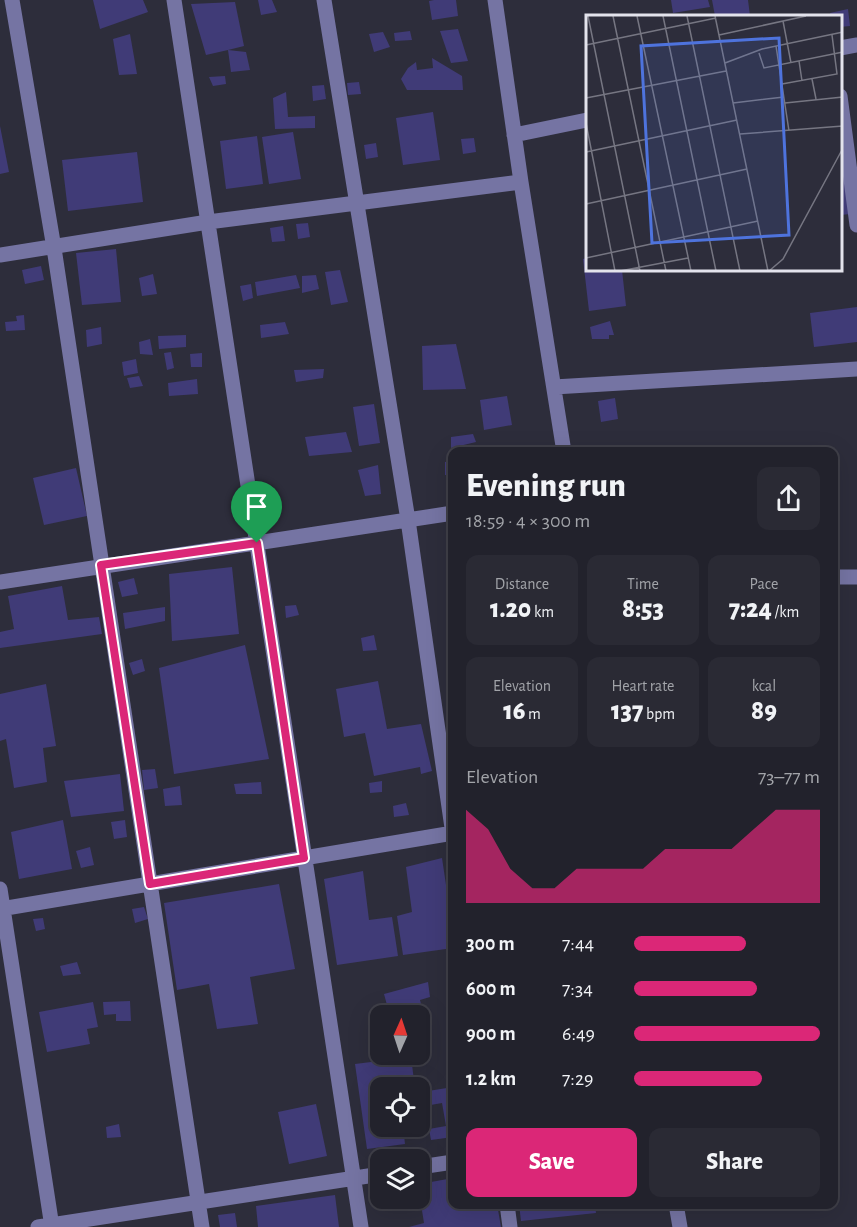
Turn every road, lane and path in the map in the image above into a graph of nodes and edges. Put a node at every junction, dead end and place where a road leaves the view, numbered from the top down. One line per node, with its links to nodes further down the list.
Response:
1 (12, 0): 15 (street)
2 (174, 0): 13 (street)
3 (324, 0): 12 (street)
4 (495, 0): 9 (street)
5 (857, 45): 6 (street)
6 (842, 48)
7 (842, 112): 10 (street)
8 (586, 120): 9 (street)
9 (514, 135): 11 (street)
10 (849, 166): 14 (street)
11 (521, 183): 12 (street); 18 (street)
12 (357, 202): 13 (street); 21 (street)
13 (208, 222): 15 (street); 22 (street)
14 (857, 225)
15 (54, 248): 16 (street); 23 (street)
16 (0, 255)
17 (857, 369): 18 (street)
18 (554, 387): 19 (street)
19 (563, 447)
20 (448, 514): 21 (street)
21 (408, 520): 22 (street); 27 (street)
22 (257, 543): 23 (street); 29 (street)
23 (101, 565): 26 (street); 30 (street)
24 (838, 577): 25 (street)
25 (857, 577)
26 (0, 582)
27 (448, 799)
28 (448, 835): 29 (street)
29 (304, 858): 30 (street); 36 (street)
30 (150, 884): 32 (street); 37 (street)
31 (0, 889): 32 (street)
32 (2, 908): 40 (street)
33 (448, 1163): 34 (street)
34 (430, 1165)
35 (370, 1176): 36 (street)
36 (353, 1178): 37 (street); 42 (street)
37 (198, 1202): 40 (street); 41 (street)
38 (508, 1209): 43 (street)
39 (677, 1209): 44 (street)
40 (47, 1226)
41 (202, 1227)
42 (361, 1227)
43 (510, 1227)
44 (680, 1227)

